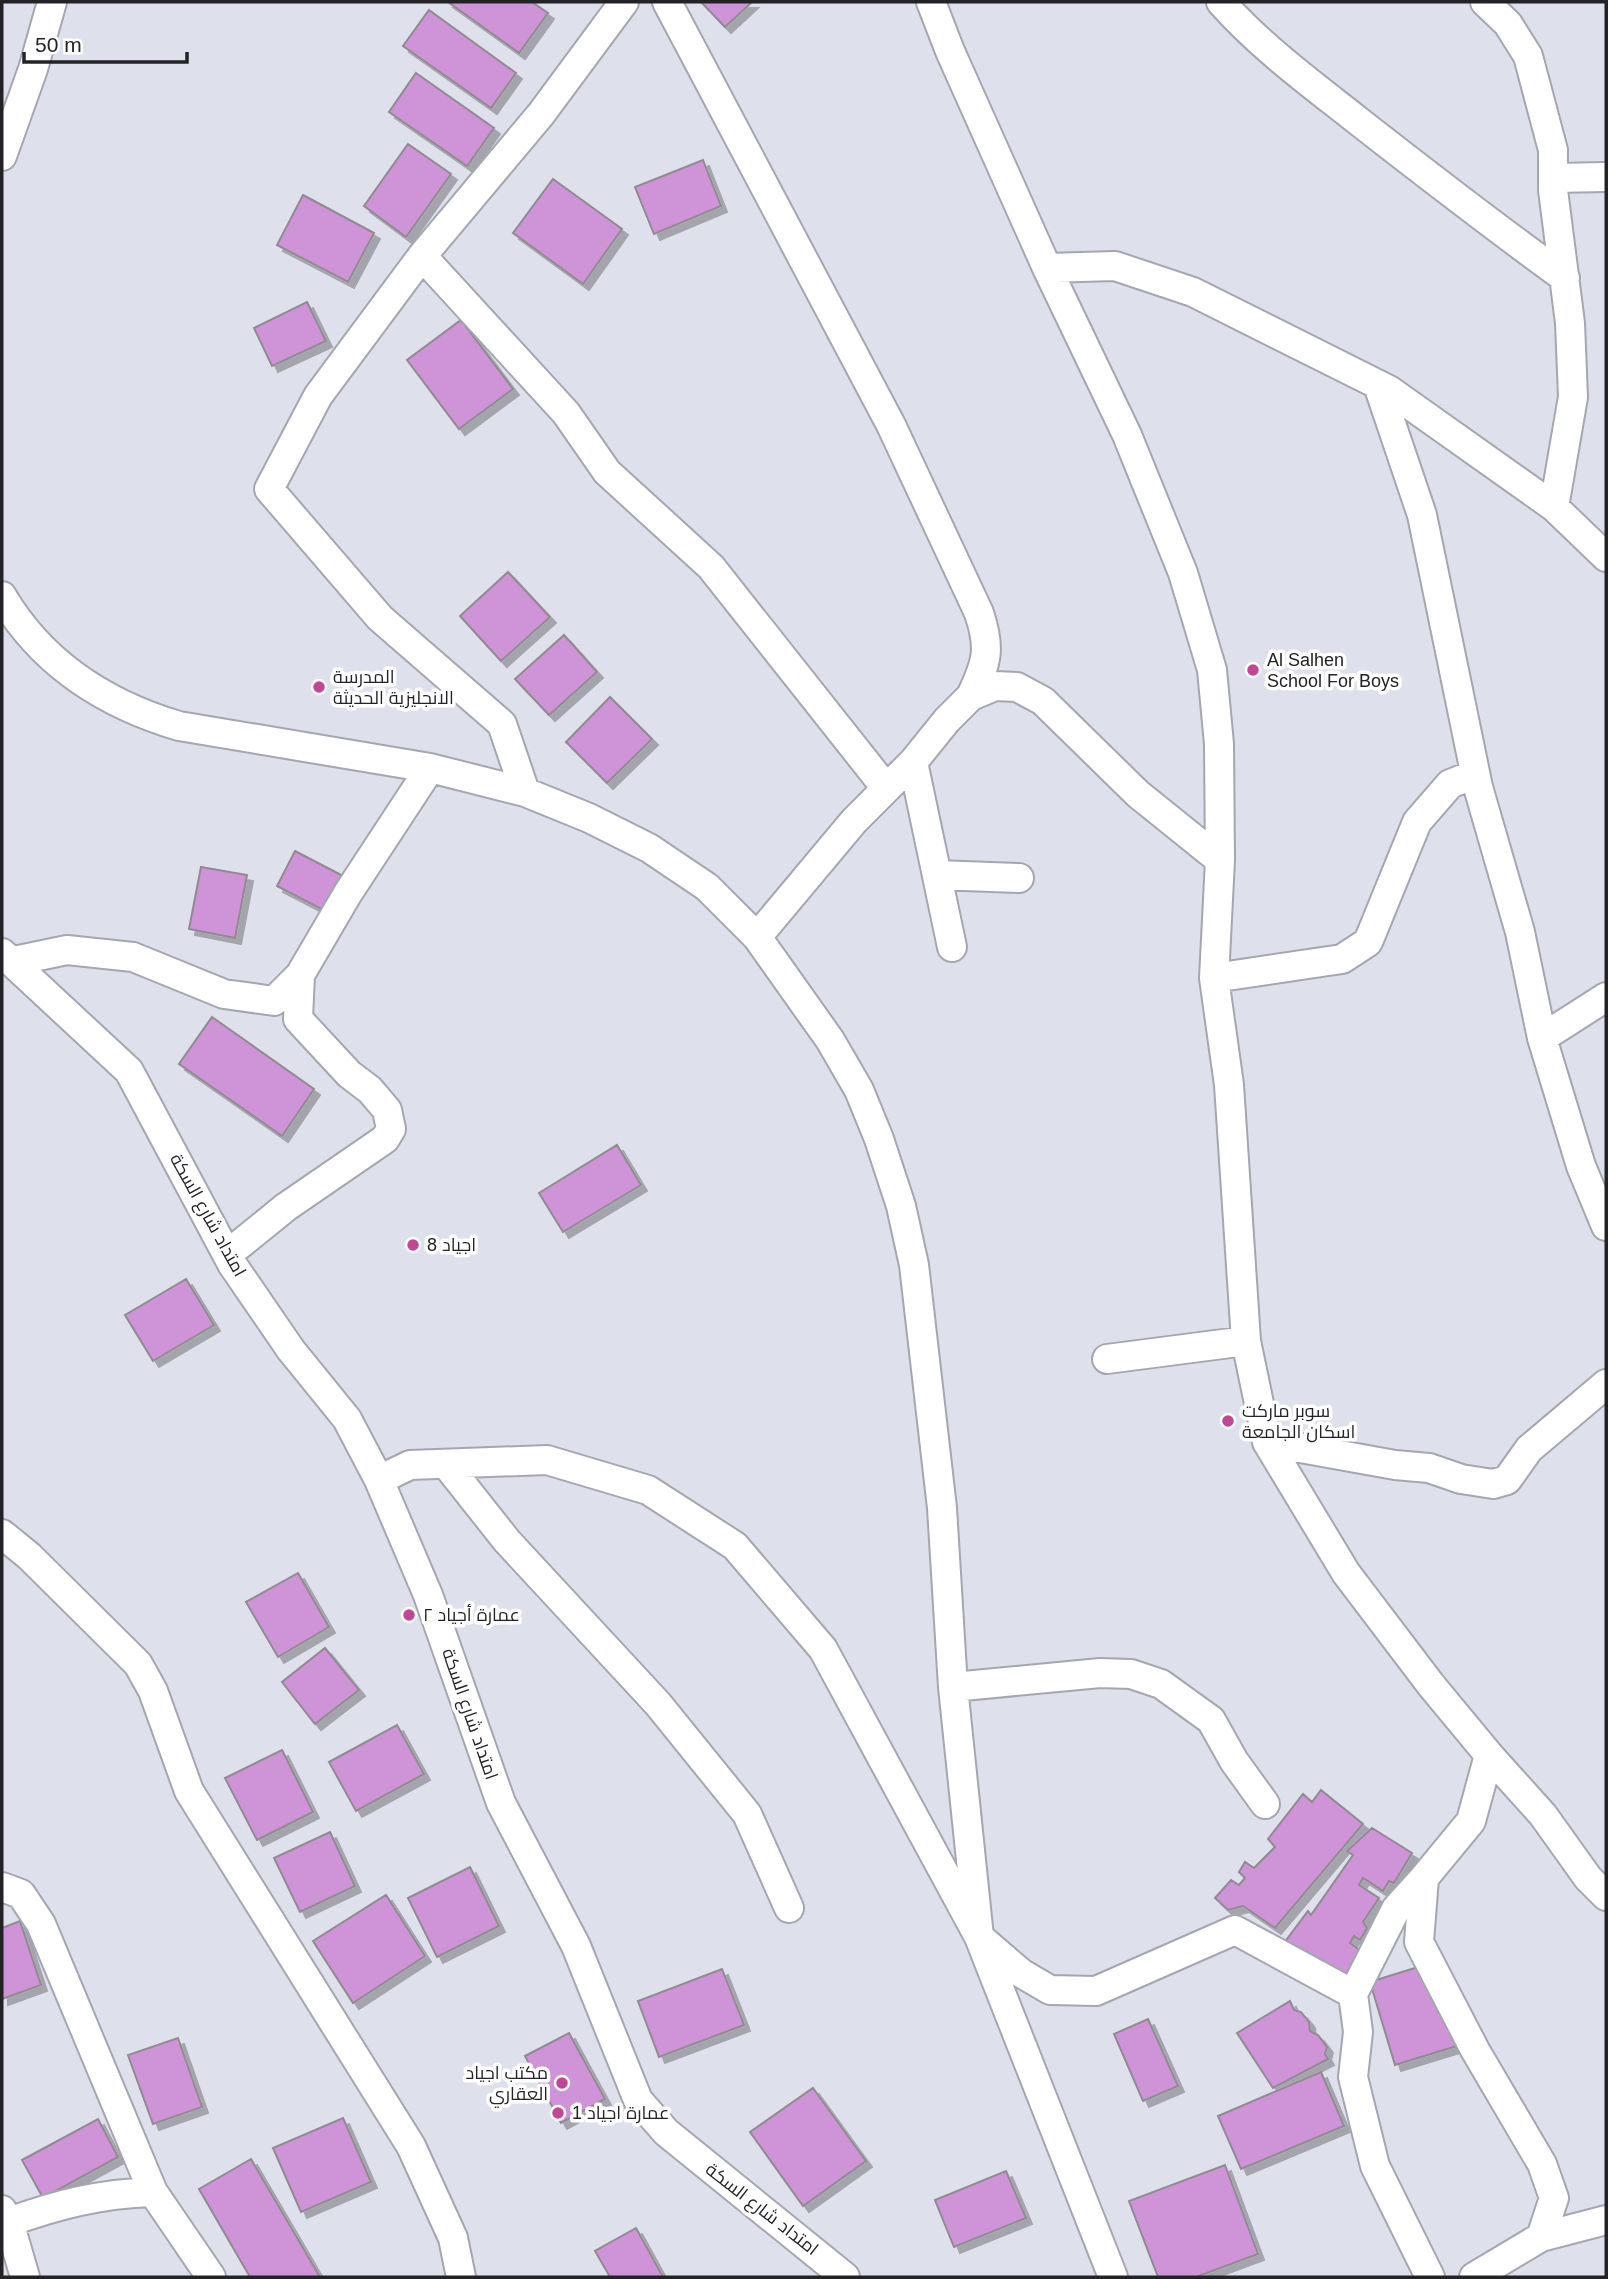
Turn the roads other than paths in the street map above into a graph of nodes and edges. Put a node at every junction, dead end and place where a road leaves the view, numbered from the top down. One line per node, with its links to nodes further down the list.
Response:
1 (52, 2): 7 (street)
2 (624, 2): 10 (street)
3 (667, 2): 17 (street)
4 (932, 2): 11 (street)
5 (1221, 2): 12 (street)
6 (1486, 2): 8 (street)
7 (2, 156)
8 (1553, 177): 9 (street); 12 (street)
9 (1606, 177)
10 (422, 256): 21 (street); 22 (street)
11 (1047, 268): 13 (street); 23 (street)
12 (1565, 278): 14 (street)
13 (1378, 386): 14 (street); 20 (street)
14 (1554, 507): 15 (street)
15 (1606, 557)
16 (2, 596): 19 (street)
17 (971, 696): 18 (street); 23 (street)
18 (913, 762): 21 (street); 24 (street)
19 (430, 768): 22 (street); 29 (street)
20 (1475, 774): 30 (street); 32 (street)
21 (886, 788): 26 (street)
22 (525, 792): 26 (street)
23 (1220, 860): 30 (street)
24 (937, 875): 25 (street); 27 (street)
25 (1019, 878)
26 (757, 937): 42 (street)
27 (951, 947)
28 (8, 957): 29 (street); 34 (street, امتداد شارع السكة)
29 (300, 975): 34 (street)
30 (1214, 978): 35 (street)
31 (1606, 998): 32 (street)
32 (1542, 1038): 33 (street)
33 (1606, 1226)
34 (228, 1254): 40 (street, امتداد شارع السكة)
35 (1247, 1341): 36 (street); 38 (street)
36 (1107, 1359)
37 (1606, 1384): 38 (street)
38 (1267, 1442): 43 (street)
39 (446, 1464): 40 (street); 48 (street); 49 (street)
40 (379, 1480): 58 (street, امتداد شارع السكة)
41 (2, 1534): 57 (street)
42 (953, 1687): 44 (street); 49 (street)
43 (1489, 1755): 45 (street); 47 (street)
44 (1265, 1804)
45 (1423, 1878): 50 (street); 54 (street)
46 (2, 1887): 51 (street)
47 (1606, 1896)
48 (789, 1908)
49 (979, 1937): 50 (street); 59 (street)
50 (1353, 1994): 60 (street)
51 (153, 2192): 52 (street); 56 (street)
52 (5, 2216): 55 (street)
53 (1606, 2220): 54 (street)
54 (1541, 2237): 61 (street)
55 (25, 2277)
56 (211, 2277)
57 (461, 2277)
58 (845, 2277)
59 (1112, 2277)
60 (1430, 2277)
61 (1474, 2277)

